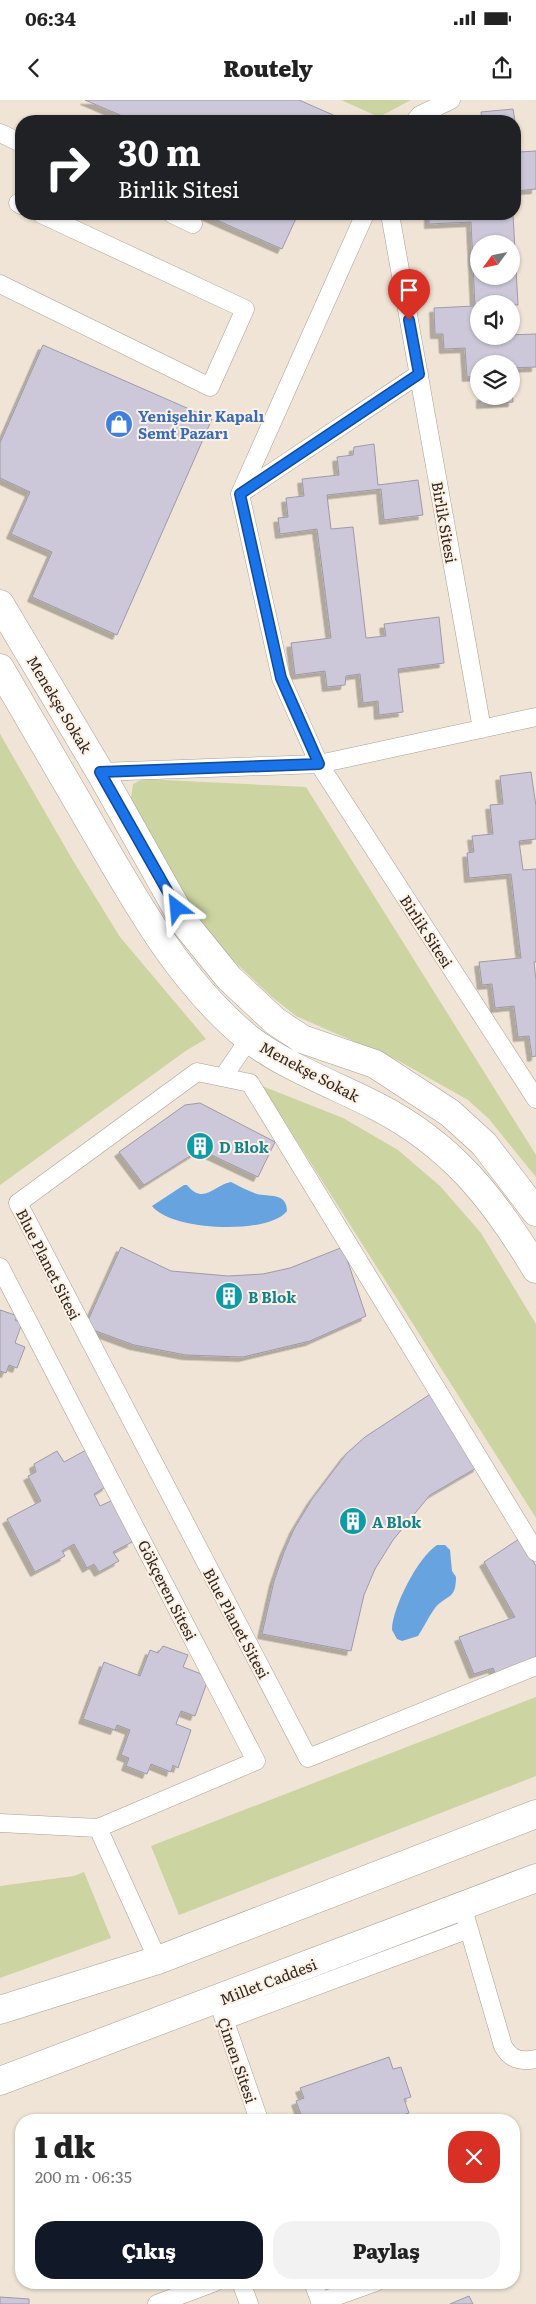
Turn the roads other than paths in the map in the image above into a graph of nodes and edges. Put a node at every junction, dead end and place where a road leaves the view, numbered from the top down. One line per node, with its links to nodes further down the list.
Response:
1 (451, 100): 2 (lane)
2 (419, 115)
3 (0, 133): 4 (lane)
4 (15, 140)
5 (54, 220): 10 (lane)
6 (185, 220): 9 (lane)
7 (362, 220): 12 (lane)
8 (391, 220): 11 (lane, Birlik Sitesi)
9 (194, 224)
10 (0, 284)
11 (419, 374): 12 (lane); 16 (lane, Birlik Sitesi)
12 (240, 494): 17 (lane, Birlik Sitesi)
13 (0, 604): 18 (street, Menekşe Sokak)
14 (0, 668): 19 (street, Menekşe Sokak)
15 (536, 717): 16 (lane)
16 (482, 729): 17 (lane)
17 (319, 764): 18 (lane); 22 (lane, Birlik Sitesi)
18 (97, 767): 19 (street); 23 (street, Menekşe Sokak)
19 (65, 780): 20 (street, Menekşe Sokak)
20 (249, 1039): 21 (lane); 25 (street, Menekşe Sokak)
21 (223, 1078): 26 (lane, Blue Planet Sitesi); 27 (lane, Blue Planet Sitesi)
22 (536, 1099)
23 (536, 1212)
24 (0, 1267): 30 (lane, Gökçeren Sitesi)
25 (536, 1270)
26 (536, 1552)
27 (536, 1666)
28 (536, 1814): 33 (street)
29 (0, 1823): 30 (lane, Gökçeren Sitesi)
30 (98, 1828): 33 (lane)
31 (536, 1878): 32 (street, Millet Caddesi)
32 (465, 1918): 35 (street, Millet Caddesi); 36 (lane)
33 (158, 1960): 34 (street)
34 (0, 2010)
35 (221, 2010): 37 (street, Millet Caddesi); 38 (lane, Çimen Sitesi)
36 (536, 2059)
37 (0, 2081)
38 (256, 2114)
39 (197, 2289): 44 (lane)
40 (244, 2289): 45 (lane)
41 (315, 2289): 43 (lane)
42 (357, 2289): 43 (lane)
43 (320, 2303)
44 (157, 2304)
45 (249, 2304)

